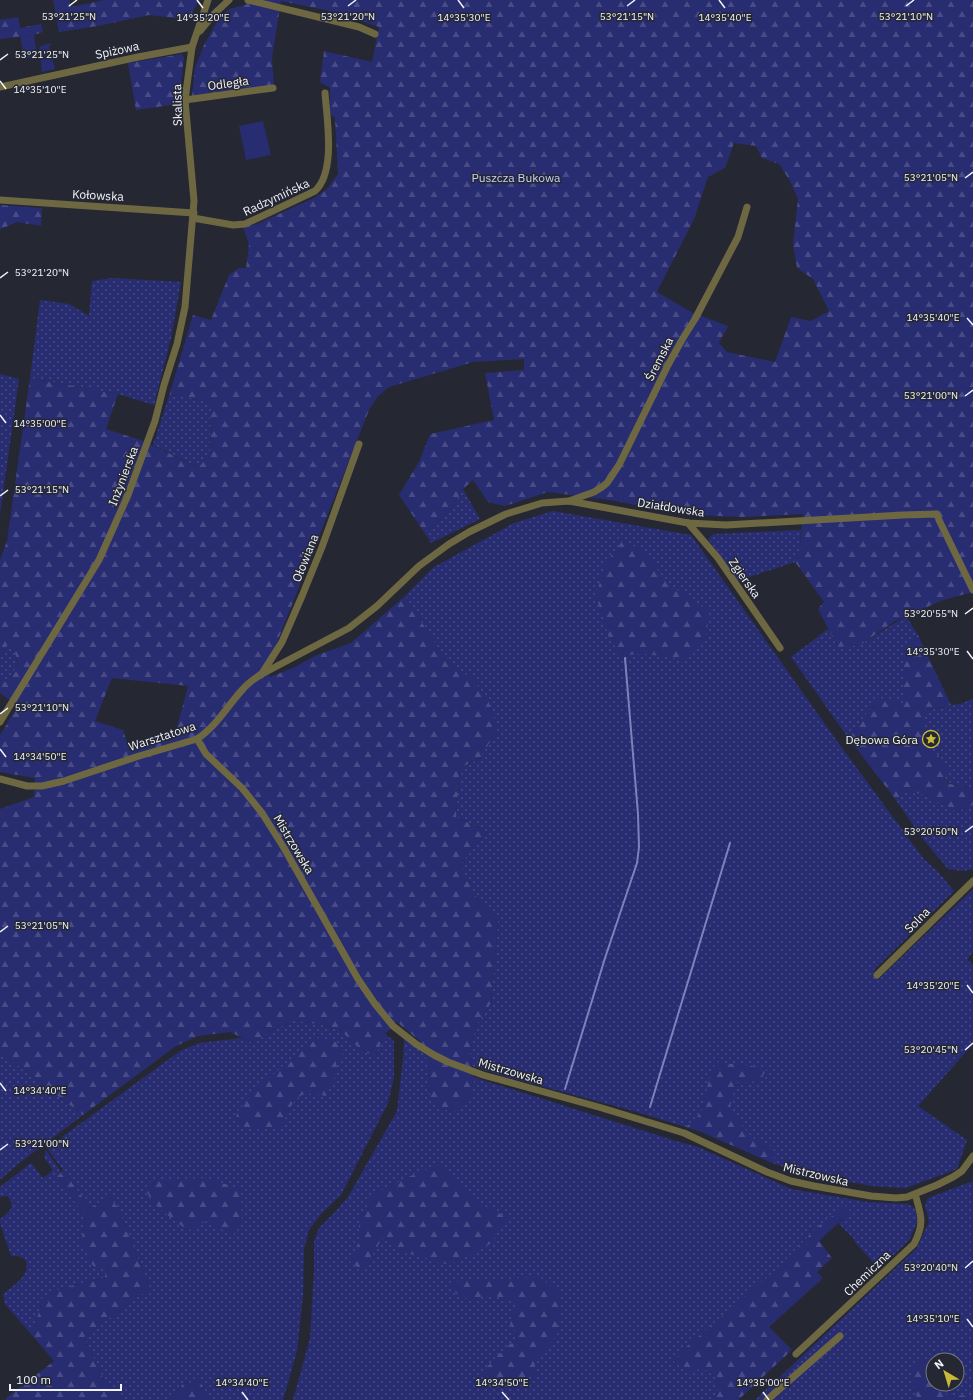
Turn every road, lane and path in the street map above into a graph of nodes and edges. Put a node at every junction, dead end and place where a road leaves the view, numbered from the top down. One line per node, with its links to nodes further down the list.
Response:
1 (208, 0): 5 (street, Skalista)
2 (229, 0): 5 (street)
3 (248, 0): 4 (street)
4 (374, 34)
5 (192, 47): 6 (street, Spiżowa); 9 (street, Skalista)
6 (0, 87)
7 (273, 88): 9 (street, Odległa)
8 (325, 93): 12 (street, Radzymińska)
9 (185, 100): 12 (street, Skalista)
10 (0, 200): 12 (street, Kołowska)
11 (747, 207): 14 (street, Śremska)
12 (194, 215): 20 (street, Inżynierska)
13 (359, 444): 19 (street, Ołowiana)
14 (569, 501): 15 (street, Działdowska); 16 (street, Działdowska)
15 (688, 523): 17 (street, Działdowska); 18 (street, Zgierska)
16 (419, 566): 19 (street, Warsztatowa)
17 (973, 590)
18 (780, 648)
19 (260, 675): 21 (street, Warsztatowa)
20 (0, 722)
21 (197, 739): 22 (street, Warsztatowa); 26 (street, Mistrzowska)
22 (0, 779)
23 (973, 881): 24 (street, Solna)
24 (877, 975)
25 (973, 1156): 26 (street, Mistrzowska)
26 (915, 1194): 28 (street, Chemiczna)
27 (840, 1336): 29 (street)
28 (796, 1354)
29 (767, 1400)

